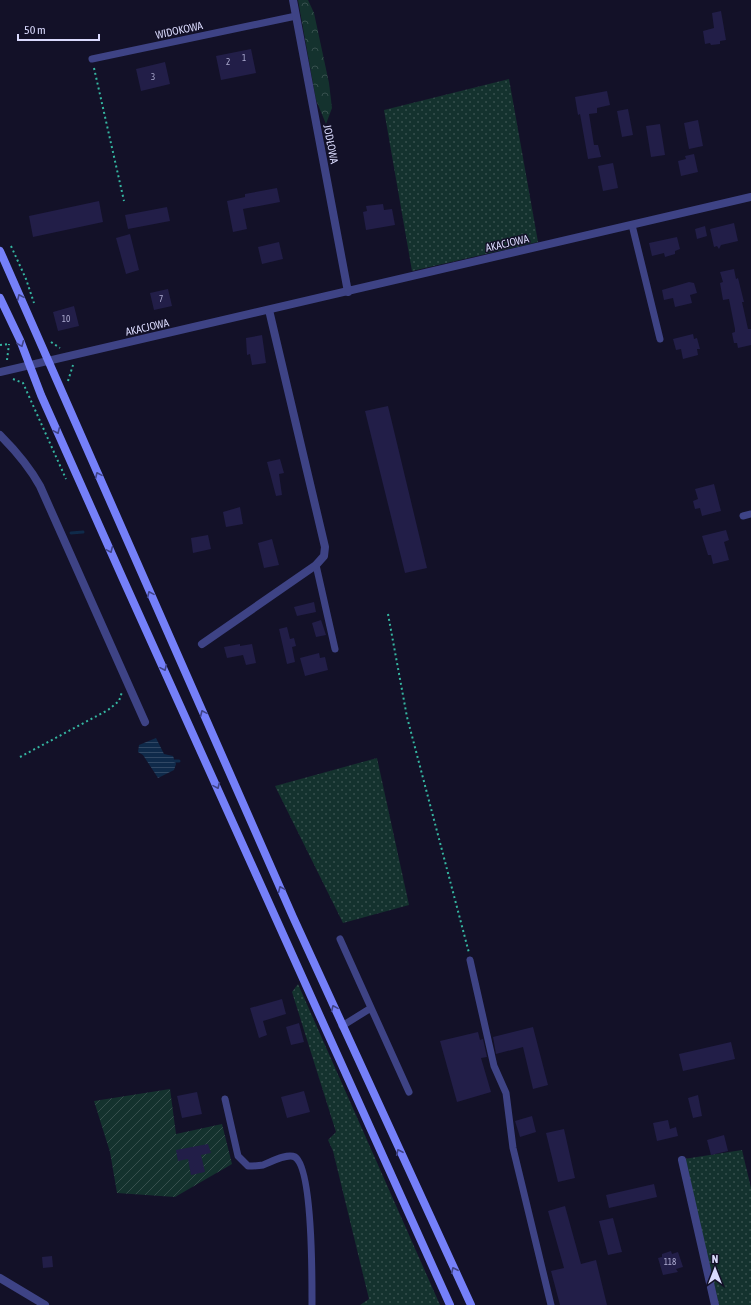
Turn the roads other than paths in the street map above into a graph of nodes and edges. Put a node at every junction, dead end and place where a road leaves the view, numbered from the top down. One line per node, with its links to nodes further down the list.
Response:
1 (293, 0): 2 (street, JODŁOWA)
2 (296, 16): 3 (lane, WIDOKOWA); 7 (street, JODŁOWA)
3 (92, 59)
4 (751, 197): 5 (street, AKACJOWA)
5 (632, 225): 7 (street, AKACJOWA); 10 (lane)
6 (0, 251): 11 (main road, one-way to 6)
7 (348, 292): 9 (street, AKACJOWA)
8 (0, 298): 12 (main road, one-way to 12)
9 (269, 310): 11 (street, AKACJOWA); 17 (street)
10 (660, 339)
11 (48, 361): 12 (street, AKACJOWA); 24 (main road, one-way to 11)
12 (29, 365): 13 (street, AKACJOWA); 31 (main road, one-way to 31)
13 (0, 372)
14 (0, 435): 20 (street)
15 (751, 514): 16 (lane)
16 (743, 516)
17 (316, 565): 18 (street); 19 (lane)
18 (202, 644)
19 (335, 649)
20 (145, 722)
21 (340, 939): 23 (lane)
22 (470, 960): 33 (lane)
23 (371, 1008): 24 (lane); 25 (lane)
24 (342, 1026): 32 (main road, one-way to 24)
25 (409, 1092)
26 (225, 1099): 30 (lane)
27 (682, 1160): 34 (street)
28 (0, 1278): 29 (street)
29 (45, 1305)
30 (312, 1305)
31 (450, 1305)
32 (471, 1305)
33 (551, 1305)
34 (715, 1305)

